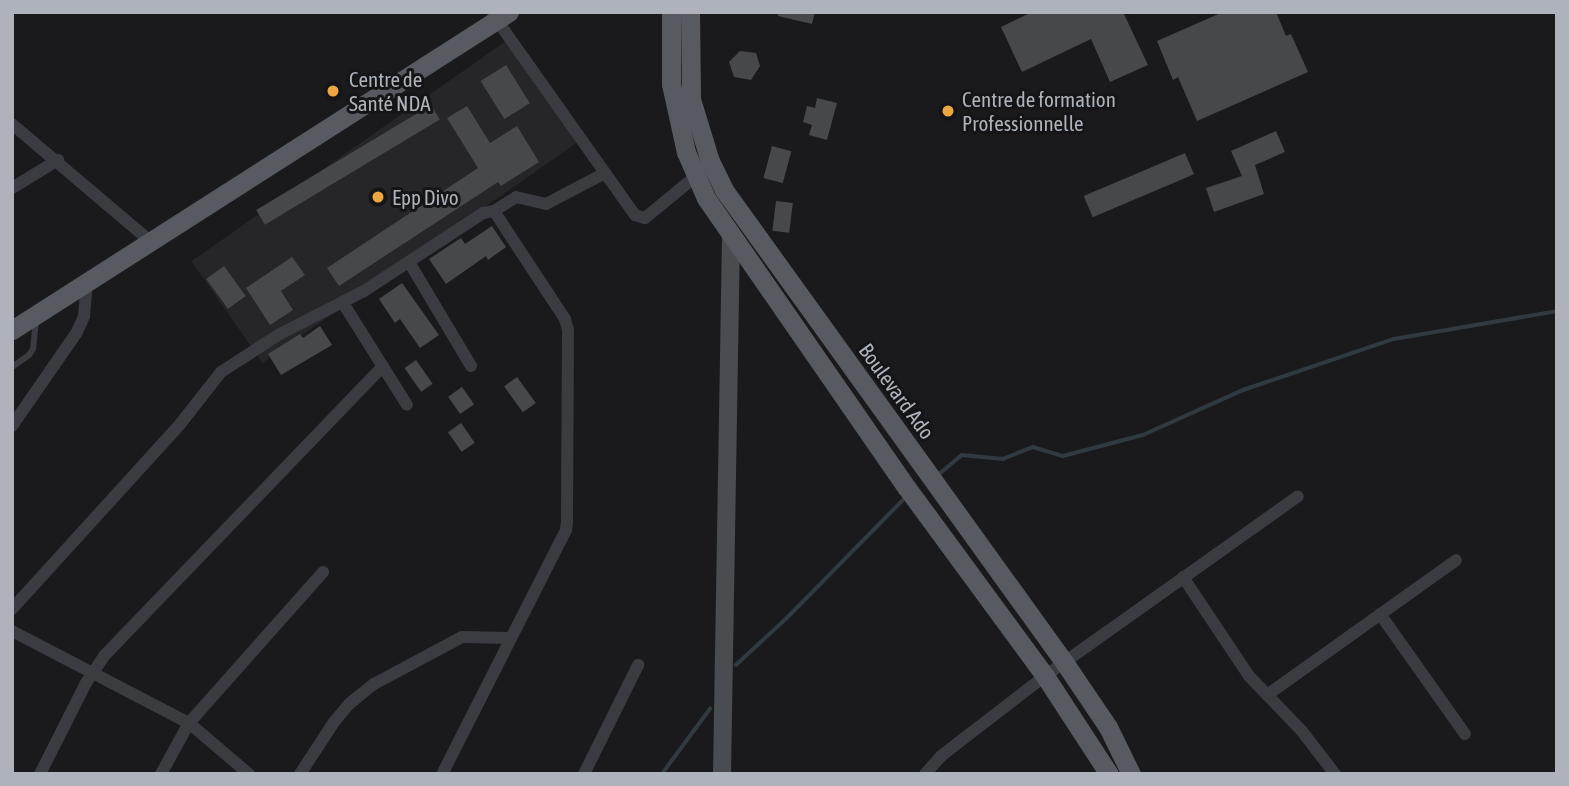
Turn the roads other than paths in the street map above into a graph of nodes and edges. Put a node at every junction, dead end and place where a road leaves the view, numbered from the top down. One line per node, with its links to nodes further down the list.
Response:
1 (671, 12): 7 (main road)
2 (690, 12): 30 (main road, Boulevard Ado)
3 (499, 15): 6 (street); 11 (main road)
4 (12, 124): 5 (street)
5 (58, 160): 8 (street); 11 (street)
6 (605, 173): 7 (street); 9 (street)
7 (695, 177): 10 (main road)
8 (12, 188)
9 (494, 211): 12 (street); 29 (street)
10 (731, 236): 33 (main road); 43 (street)
11 (149, 240): 13 (main road)
12 (409, 262): 14 (street); 18 (street)
13 (87, 282): 15 (main road); 21 (street)
14 (344, 303): 17 (street); 26 (street)
15 (36, 314): 16 (main road); 19 (lane)
16 (12, 330)
17 (383, 366): 20 (street); 32 (street)
18 (471, 366)
19 (12, 367)
20 (407, 405)
21 (12, 426)
22 (1297, 496): 25 (street)
23 (1456, 560): 27 (street)
24 (323, 572): 35 (street)
25 (1183, 577): 30 (street); 34 (street)
26 (12, 609)
27 (1380, 614): 34 (street); 36 (street)
28 (12, 631): 32 (street)
29 (511, 638): 40 (street); 41 (street)
30 (1063, 662): 33 (street); 46 (main road, Boulevard Ado)
31 (638, 665): 42 (street)
32 (93, 671): 35 (street); 37 (street)
33 (1045, 676): 44 (street); 45 (main road)
34 (1267, 695): 47 (street)
35 (189, 723): 38 (street); 39 (street)
36 (1465, 734)
37 (40, 774)
38 (161, 774)
39 (249, 774)
40 (300, 774)
41 (442, 774)
42 (584, 774)
43 (722, 774)
44 (925, 774)
45 (1109, 774)
46 (1130, 774)
47 (1335, 774)

